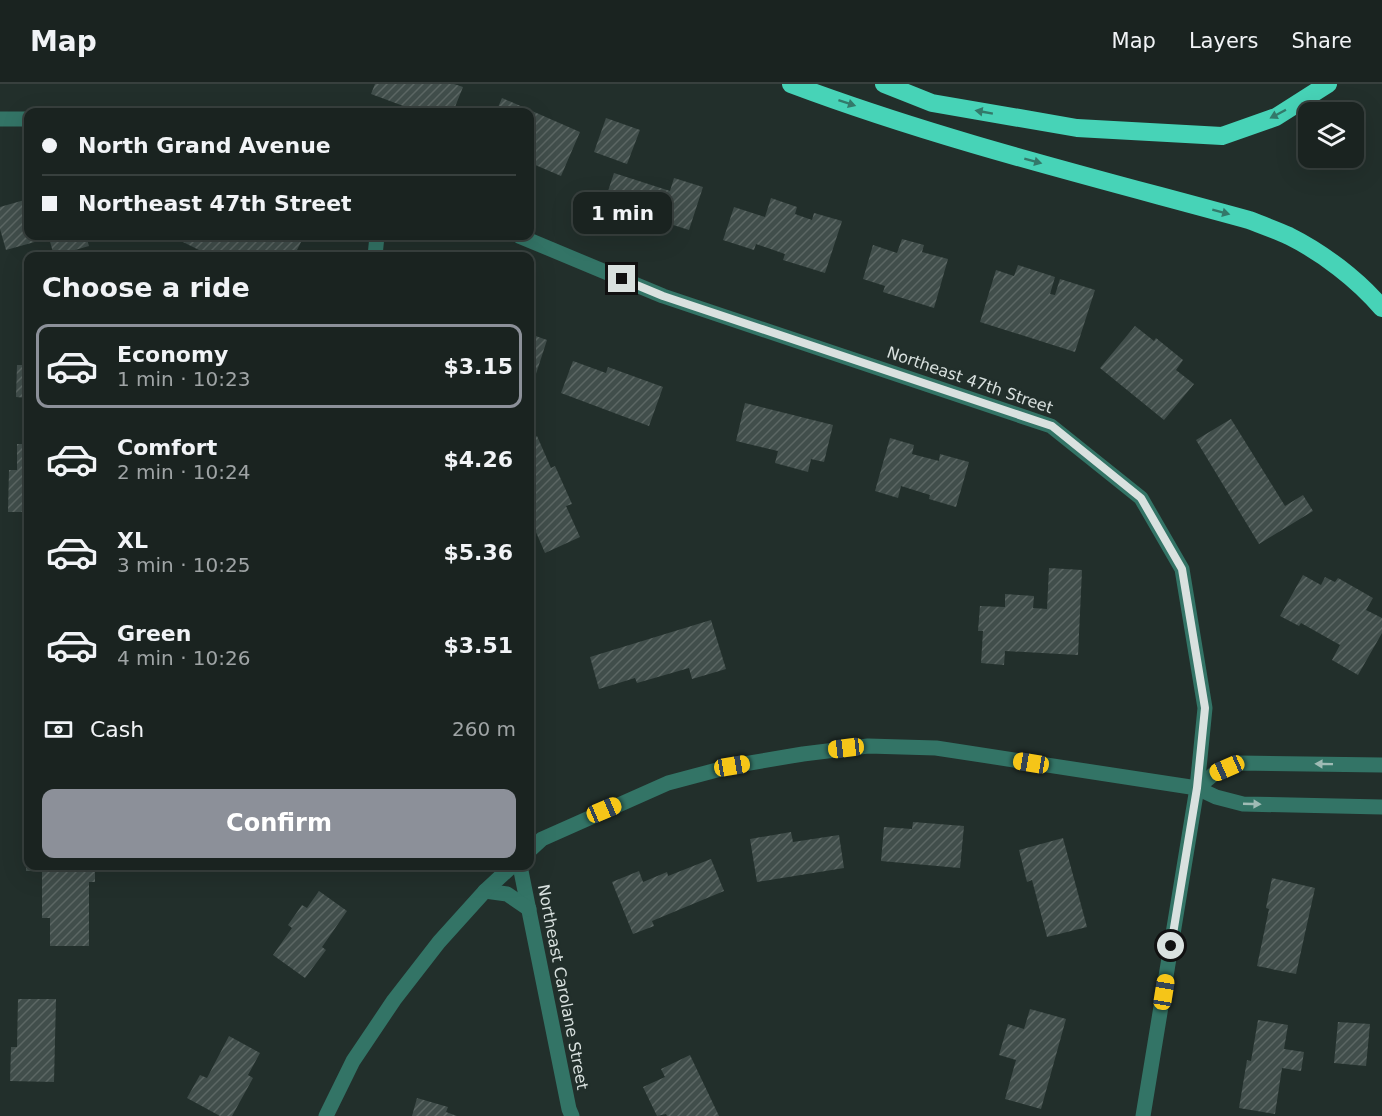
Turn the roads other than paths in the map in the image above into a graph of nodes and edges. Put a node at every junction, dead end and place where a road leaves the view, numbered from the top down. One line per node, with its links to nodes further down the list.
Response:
1 (792, 84): 7 (highway, one-way to 7)
2 (884, 84): 3 (highway, one-way to 2)
3 (1328, 84)
4 (0, 119): 5 (street)
5 (24, 119)
6 (529, 240): 9 (street, Northeast 47th Street)
7 (1382, 308)
8 (1382, 765): 9 (street, one-way to 9)
9 (1197, 788): 10 (street, one-way to 10); 12 (street); 20 (street, Northeast 47th Street)
10 (1382, 807)
11 (534, 834): 12 (street)
12 (549, 836): 13 (street)
13 (534, 846)
14 (508, 870): 16 (street)
15 (521, 870): 17 (street, Northeast Carolane Street)
16 (485, 891): 17 (street); 18 (street)
17 (529, 909): 19 (street, Northeast Carolane Street)
18 (326, 1116)
19 (572, 1116)
20 (1143, 1116)

